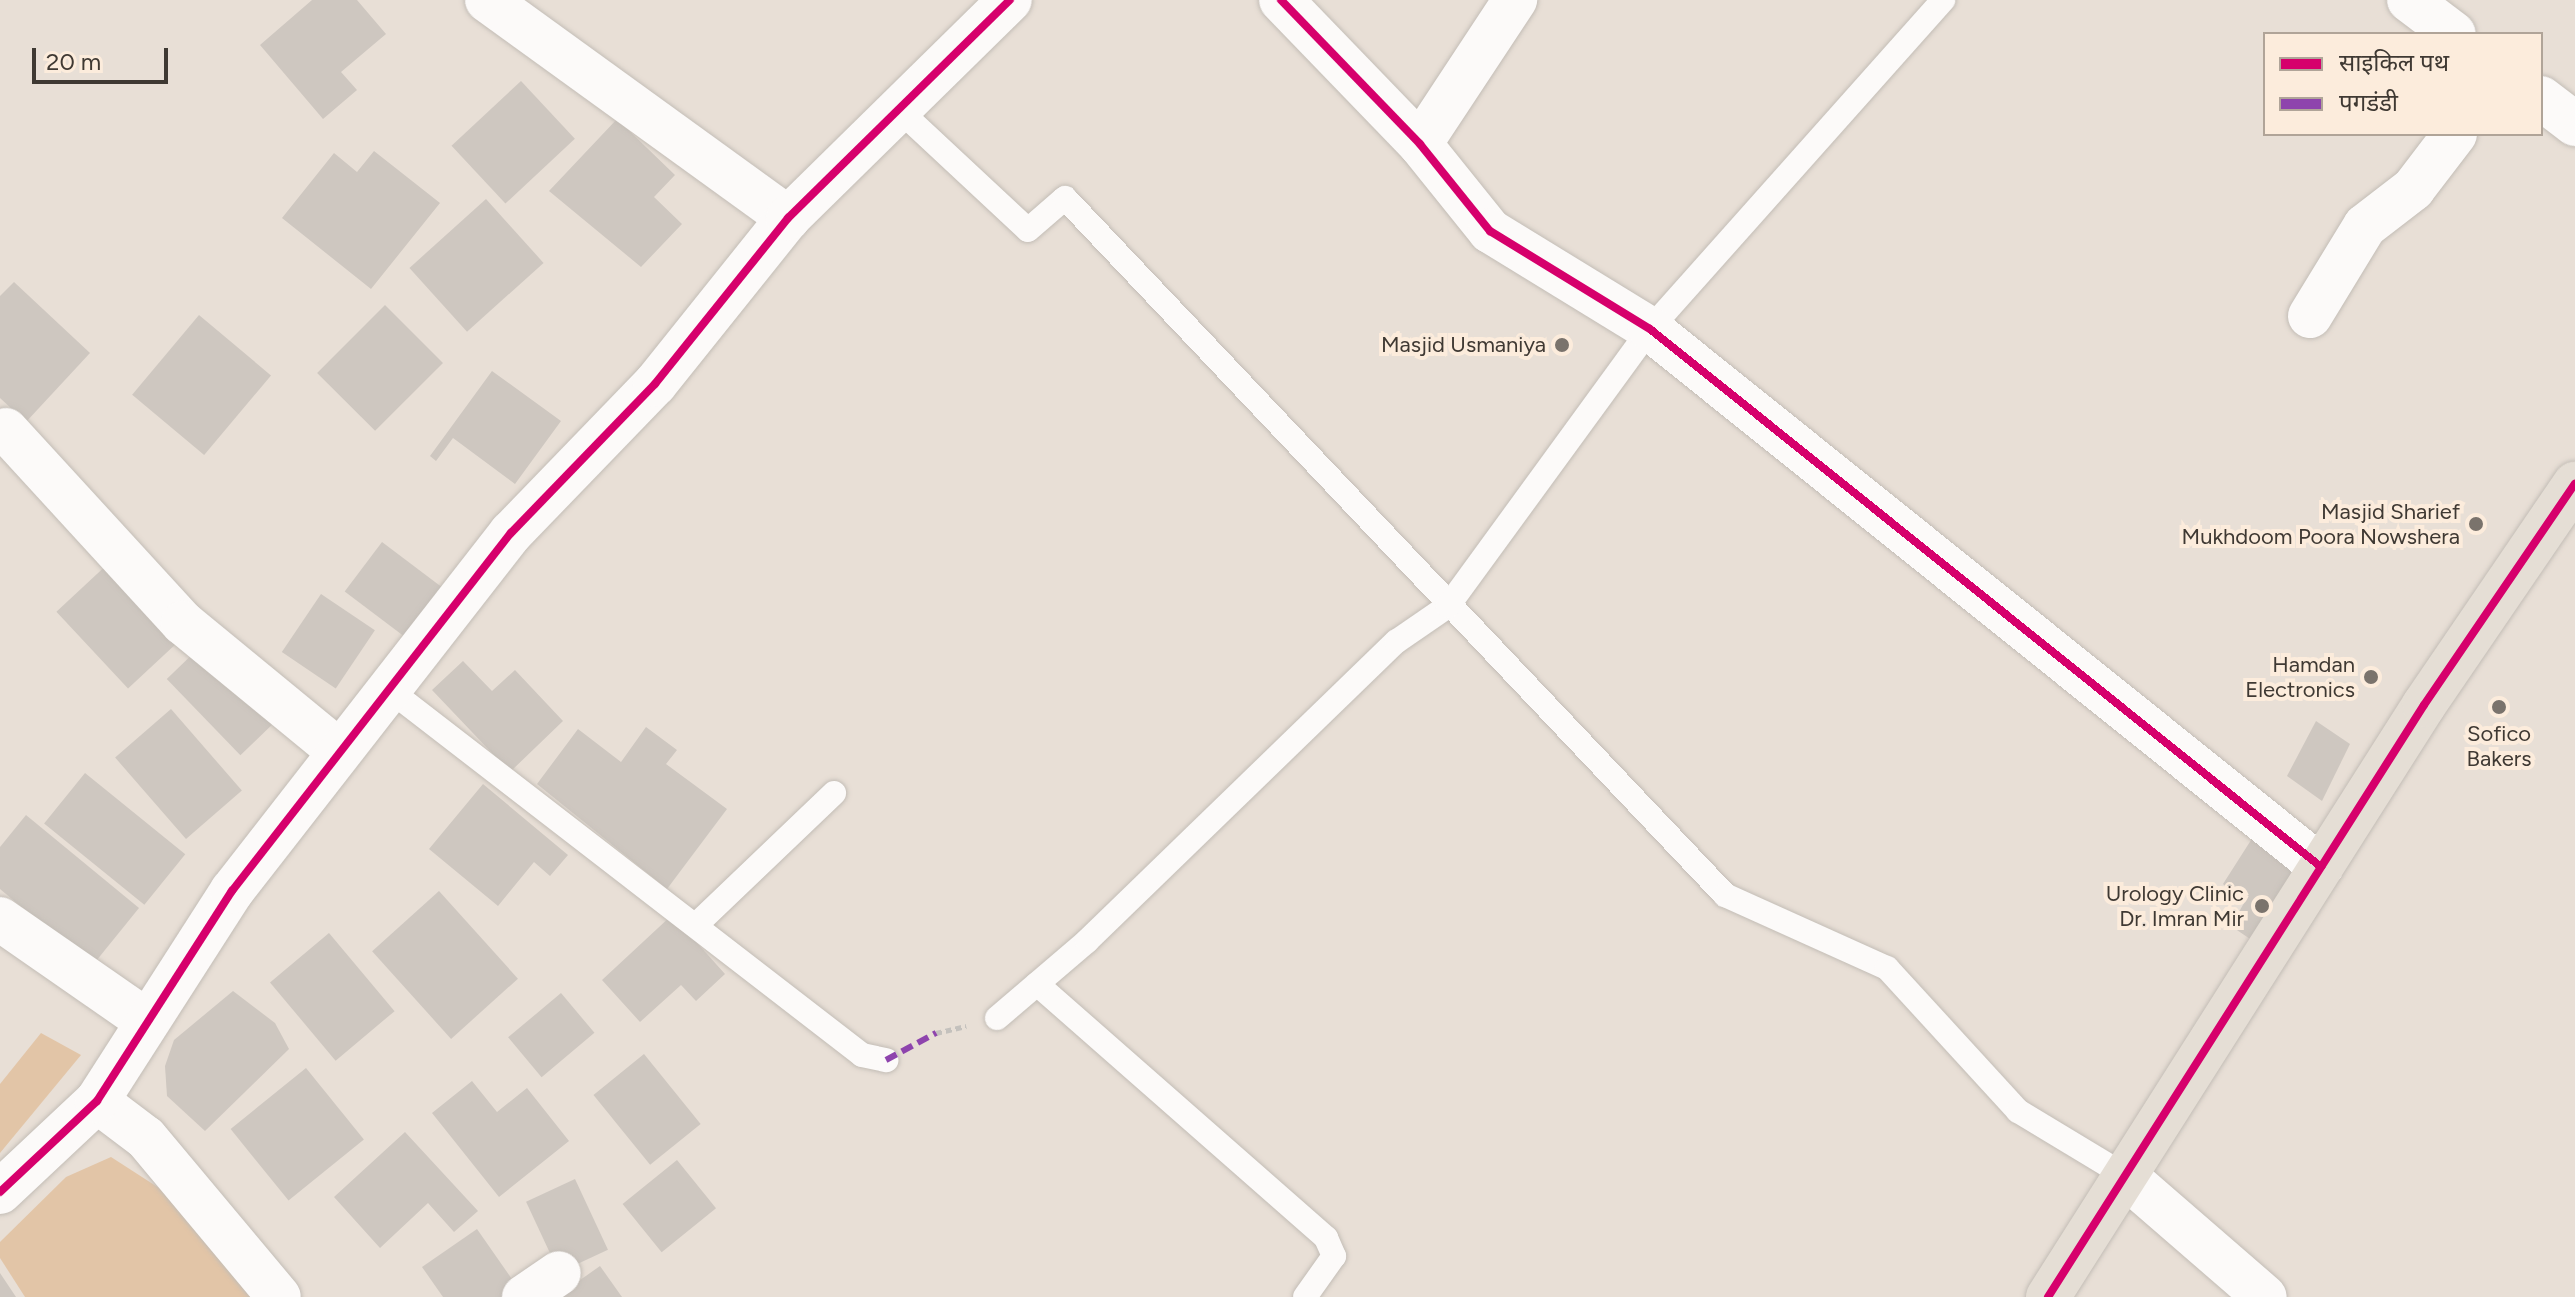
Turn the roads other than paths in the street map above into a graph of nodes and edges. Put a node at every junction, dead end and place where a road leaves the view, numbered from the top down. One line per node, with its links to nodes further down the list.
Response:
1 (487, 0): 13 (street)
2 (1010, 0): 9 (street)
3 (1281, 0): 12 (street)
4 (1515, 0): 12 (street)
5 (1943, 0): 15 (lane)
6 (2409, 0): 7 (street)
7 (2451, 32)
8 (2543, 100): 10 (street)
9 (896, 107): 13 (street); 18 (lane)
10 (2575, 124)
11 (2453, 136): 14 (street)
12 (1420, 144): 15 (street)
13 (788, 218): 19 (street)
14 (2310, 316)
15 (1650, 329): 18 (lane); 22 (street)
16 (6, 430): 20 (street)
17 (2575, 484): 22 (highway)
18 (1448, 606): 25 (lane); 30 (lane)
19 (387, 688): 20 (street); 24 (lane)
20 (339, 751): 27 (street)
21 (834, 793): 24 (lane)
22 (2321, 867): 30 (highway)
23 (0, 919): 27 (street)
24 (696, 925): 28 (lane)
25 (1037, 984): 26 (lane); 35 (lane)
26 (997, 1018)
27 (144, 1019): 29 (street)
28 (886, 1060)
29 (97, 1101): 31 (street); 33 (street)
30 (2124, 1175): 36 (highway); 37 (street)
31 (0, 1192)
32 (559, 1273): 34 (street)
33 (279, 1297)
34 (524, 1297)
35 (1305, 1297)
36 (2048, 1297)
37 (2265, 1297)

